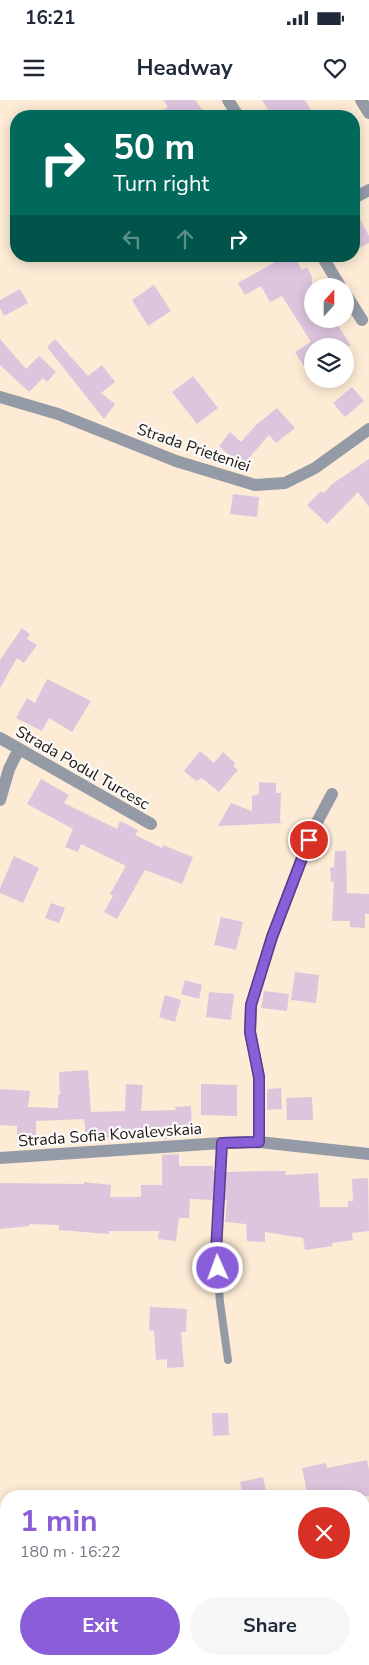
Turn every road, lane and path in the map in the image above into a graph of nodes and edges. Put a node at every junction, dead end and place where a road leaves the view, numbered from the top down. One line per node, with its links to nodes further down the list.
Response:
1 (361, 100): 2 (street)
2 (369, 113)
3 (326, 262): 4 (street)
4 (335, 278)
5 (354, 308): 6 (street)
6 (362, 320)
7 (0, 397): 8 (street, Strada Prieteniei)
8 (369, 429)
9 (0, 738): 10 (street, Strada Podul Turcesc)
10 (19, 749): 12 (street); 13 (street, Strada Podul Turcesc)
11 (332, 794): 14 (street)
12 (0, 800)
13 (151, 824)
14 (259, 1142): 15 (street, Strada Sofia Kovalevskaia); 16 (street, Strada Sofia Kovalevskaia)
15 (222, 1143): 17 (street, Strada Sofia Kovalevskaia); 18 (lane, Strada Sofia Kovalevskaia)
16 (369, 1154)
17 (0, 1158)
18 (228, 1360)

